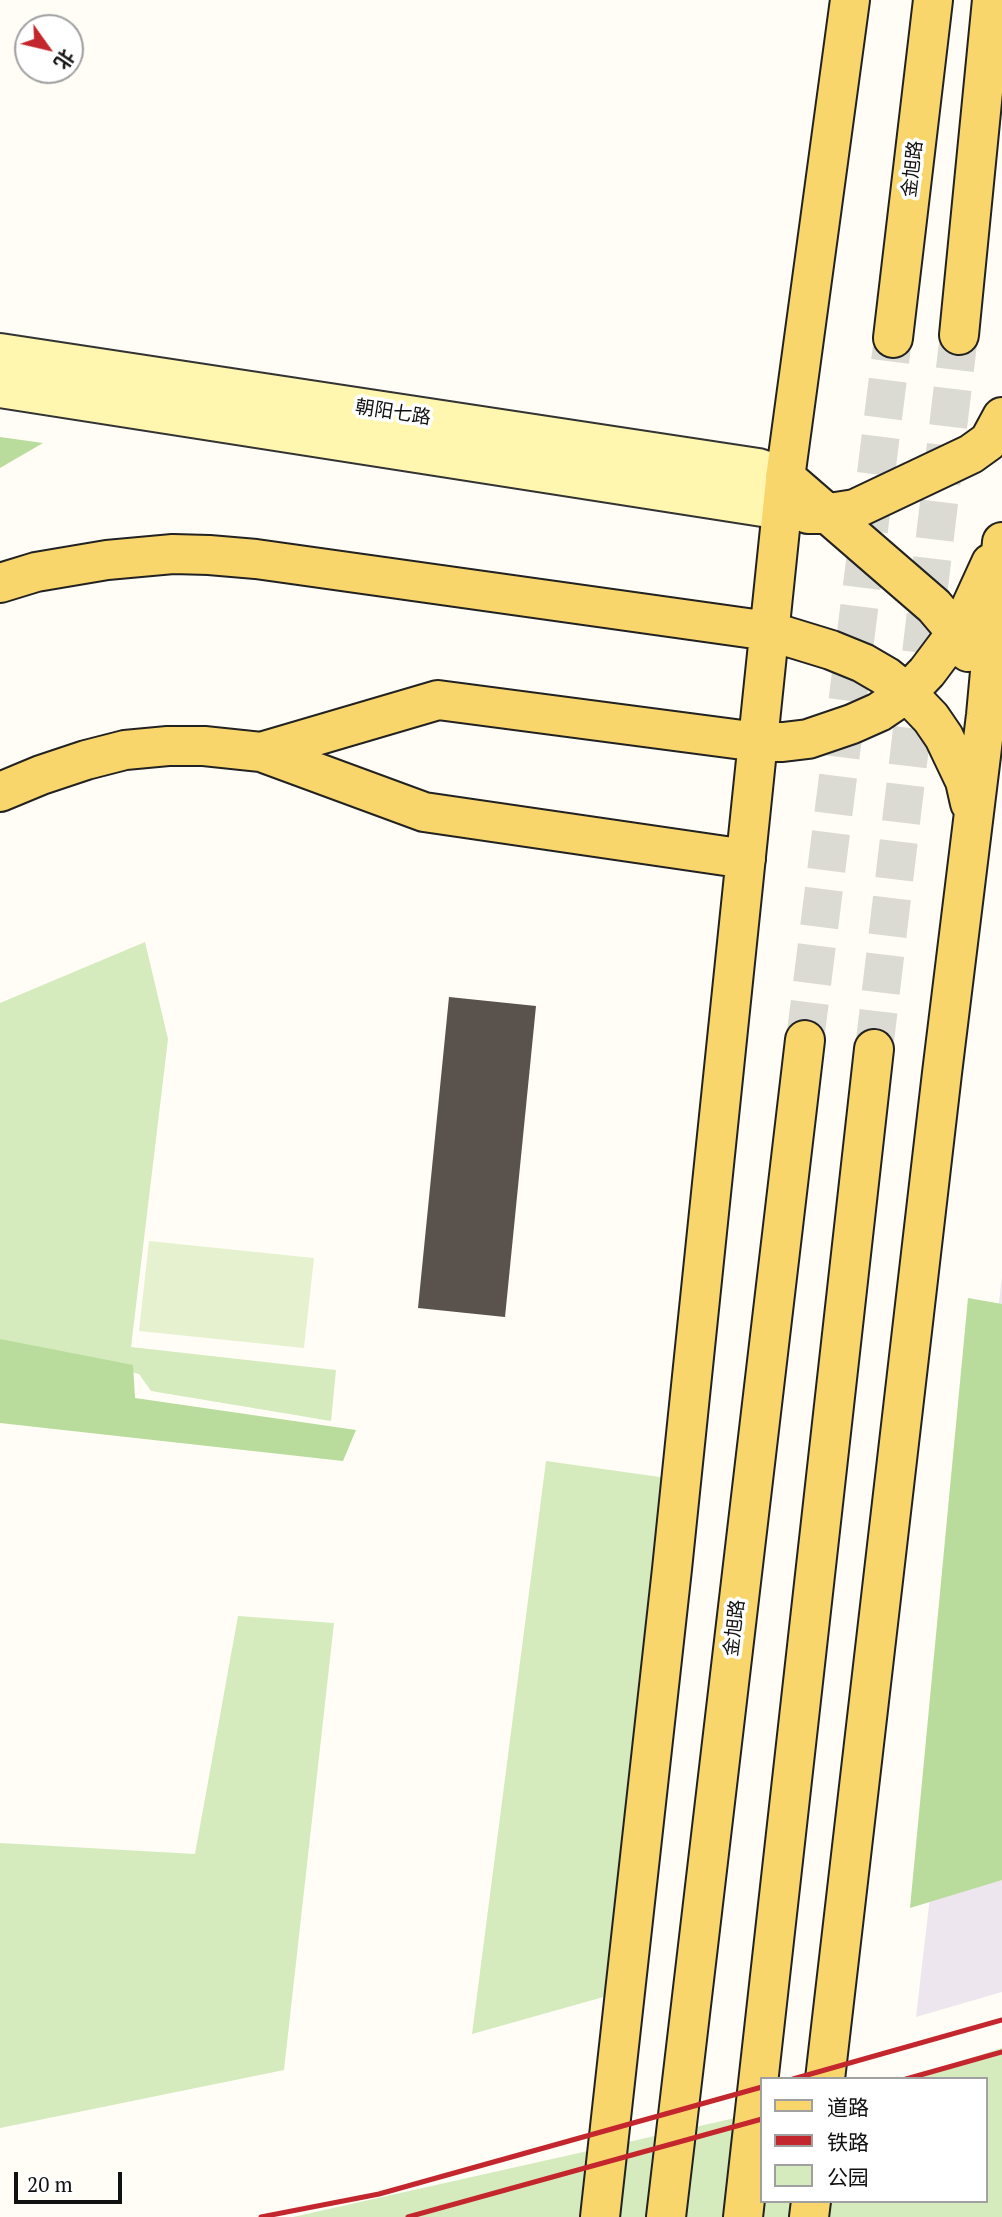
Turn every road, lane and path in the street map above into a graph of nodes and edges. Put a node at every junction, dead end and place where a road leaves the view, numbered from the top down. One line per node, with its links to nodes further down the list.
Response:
1 (850, 0): 9 (main road)
2 (933, 0): 5 (main road, 金旭路)
3 (992, 0): 4 (main road)
4 (959, 335)
5 (893, 338)
6 (0, 353): 9 (street, 朝阳七路)
7 (0, 388): 9 (street, 朝阳七路)
8 (1002, 417): 10 (main road)
9 (784, 494): 10 (main road); 14 (main road)
10 (828, 514): 15 (main road)
11 (1002, 530): 15 (main road)
12 (1002, 542): 17 (main road)
13 (0, 583): 14 (main road)
14 (769, 631): 16 (main road); 18 (main road)
15 (956, 632): 16 (main road); 17 (main road)
16 (907, 693): 18 (main road); 21 (main road)
17 (986, 715): 21 (main road)
18 (758, 742): 19 (main road); 22 (main road)
19 (261, 752): 20 (main road); 22 (main road)
20 (0, 792)
21 (972, 829): 25 (main road)
22 (746, 859): 26 (main road)
23 (805, 1040): 27 (main road, 金旭路)
24 (874, 1049): 28 (main road)
25 (825, 2077)
26 (600, 2217)
27 (666, 2217)
28 (743, 2217)

